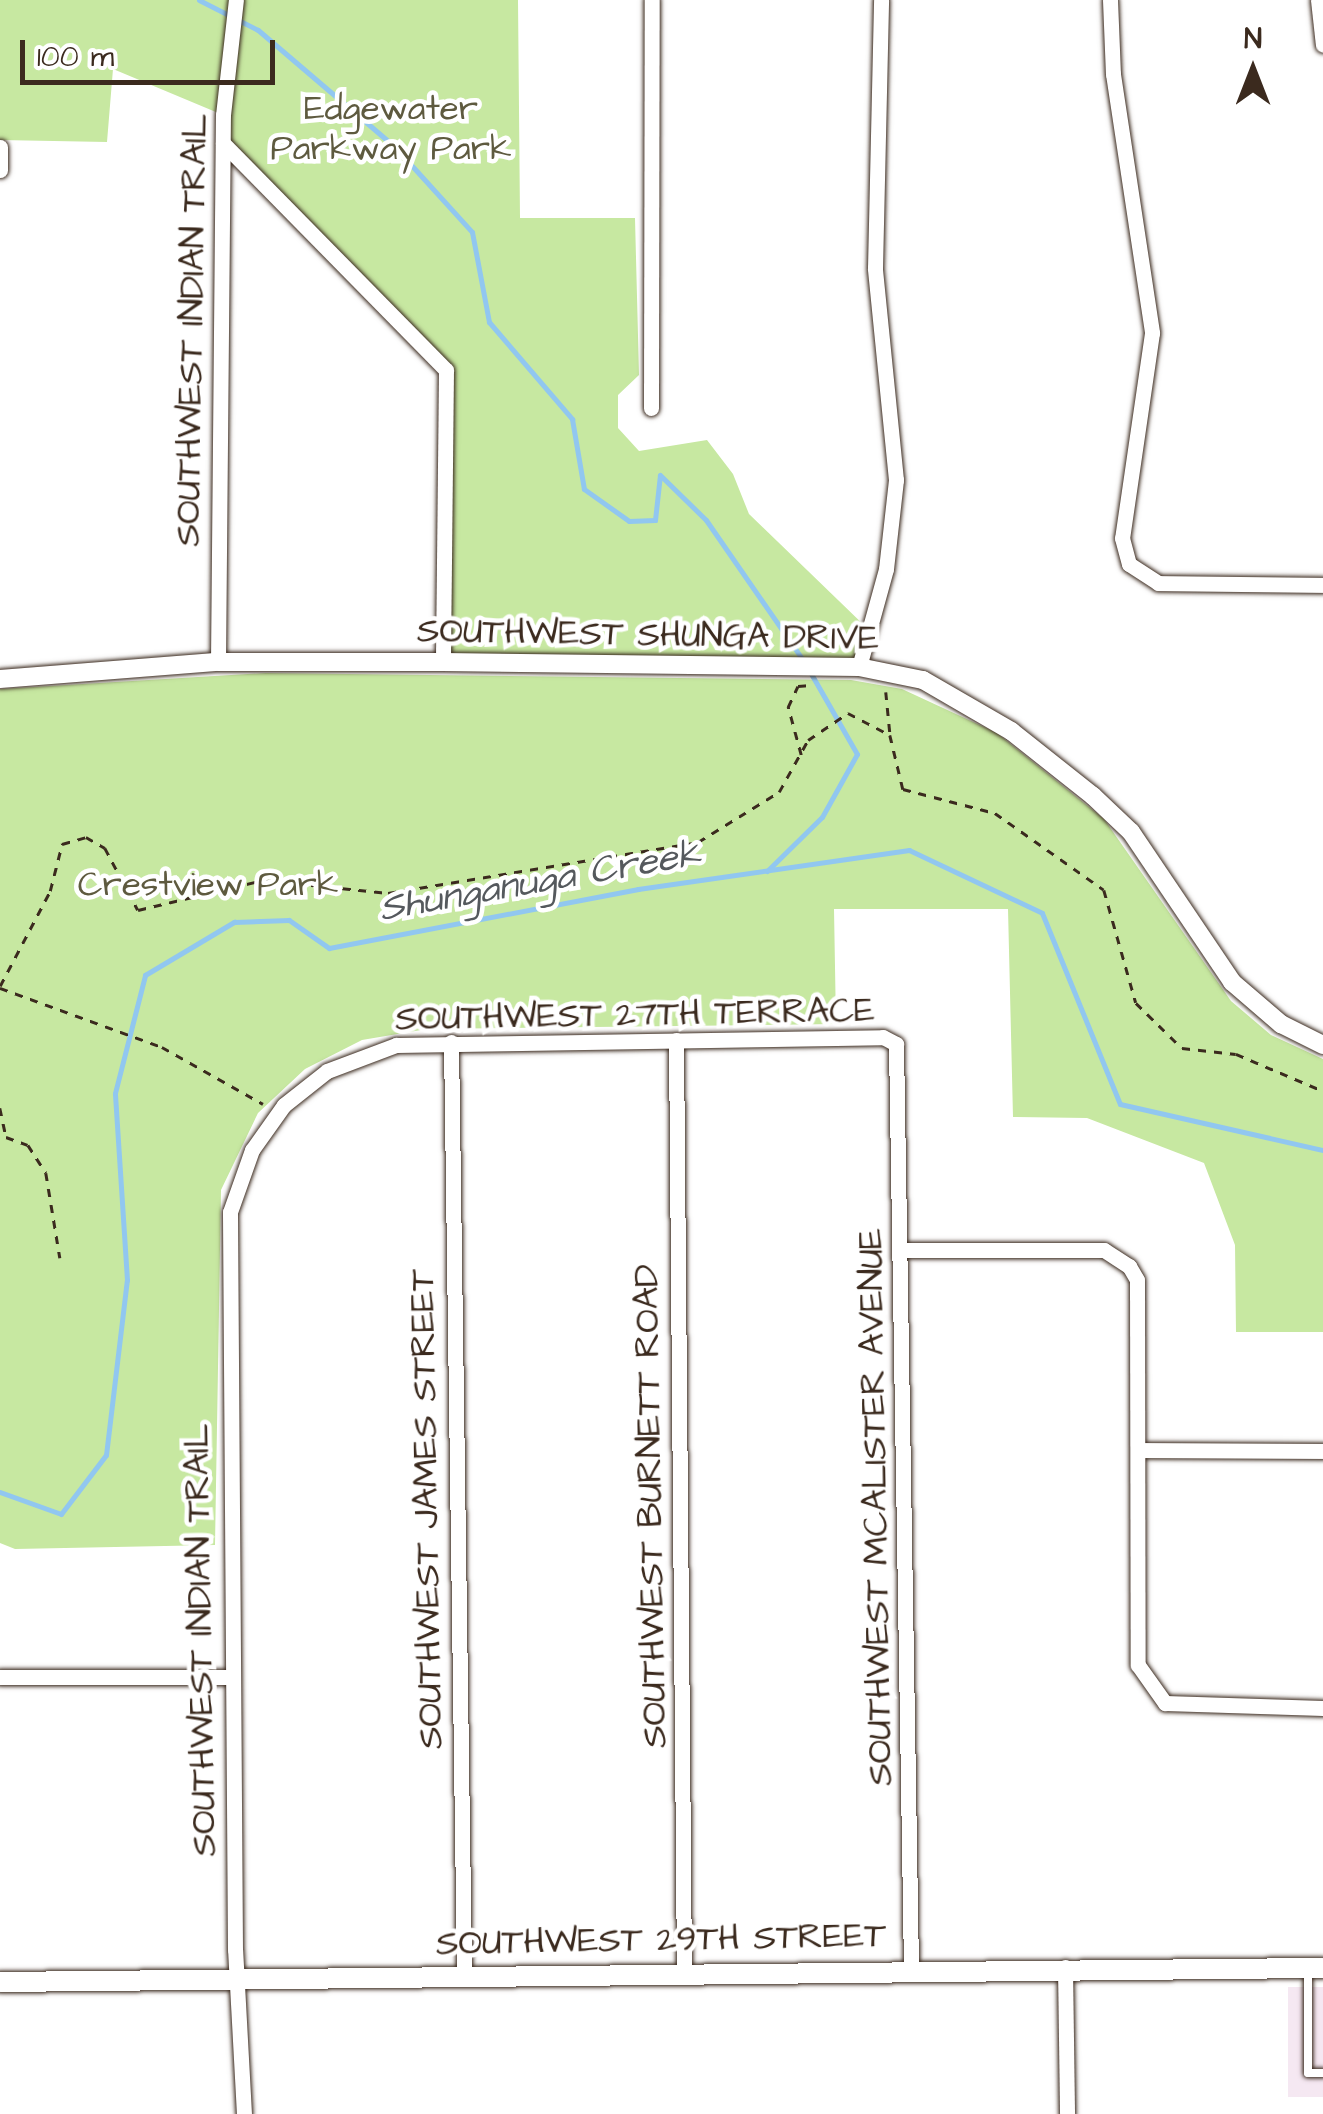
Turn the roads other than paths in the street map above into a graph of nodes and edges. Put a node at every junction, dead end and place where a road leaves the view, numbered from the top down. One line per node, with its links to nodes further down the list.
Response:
1 (236, 0): 7 (street, SOUTHWEST INDIAN TRAIL)
2 (652, 0): 10 (street)
3 (882, 0): 14 (street)
4 (1110, 0): 11 (street)
5 (1318, 0): 6 (street)
6 (1323, 44)
7 (223, 143): 12 (street, SOUTHWEST INDIAN TRAIL); 13 (street)
8 (0, 147): 9 (street)
9 (0, 170)
10 (651, 408)
11 (1323, 584)
12 (218, 662): 13 (street, SOUTHWEST SHUNGA DRIVE); 15 (street, SOUTHWEST SHUNGA DRIVE)
13 (443, 662): 14 (street, SOUTHWEST SHUNGA DRIVE)
14 (859, 667): 19 (street, SOUTHWEST SHUNGA DRIVE)
15 (0, 679)
16 (676, 1040): 17 (street, SOUTHWEST 27TH TERRACE); 18 (street, SOUTHWEST 27TH TERRACE); 30 (street, SOUTHWEST BURNETT ROAD)
17 (451, 1042): 20 (street, SOUTHWEST 27TH TERRACE); 31 (street, SOUTHWEST JAMES STREET)
18 (896, 1044): 21 (street, SOUTHWEST MCALISTER AVENUE)
19 (1323, 1045)
20 (244, 1166): 25 (street, SOUTHWEST INDIAN TRAIL)
21 (903, 1250): 22 (street); 29 (street, SOUTHWEST MCALISTER AVENUE)
22 (1139, 1450): 23 (street); 26 (street)
23 (1323, 1451)
24 (0, 1677): 25 (street)
25 (232, 1677): 32 (street, SOUTHWEST INDIAN TRAIL)
26 (1323, 1708)
27 (1065, 1967): 28 (main road, SOUTHWEST 29TH STREET); 29 (main road, SOUTHWEST 29TH STREET); 36 (street)
28 (1315, 1968): 34 (lane)
29 (911, 1969): 30 (main road, SOUTHWEST 29TH STREET)
30 (684, 1972): 31 (main road, SOUTHWEST 29TH STREET)
31 (464, 1975): 32 (main road, SOUTHWEST 29TH STREET)
32 (239, 1978): 33 (main road, SOUTHWEST 29TH STREET); 35 (street, SOUTHWEST INDIAN TRAIL)
33 (0, 1982)
34 (1323, 2073)
35 (244, 2114)
36 (1066, 2114)

